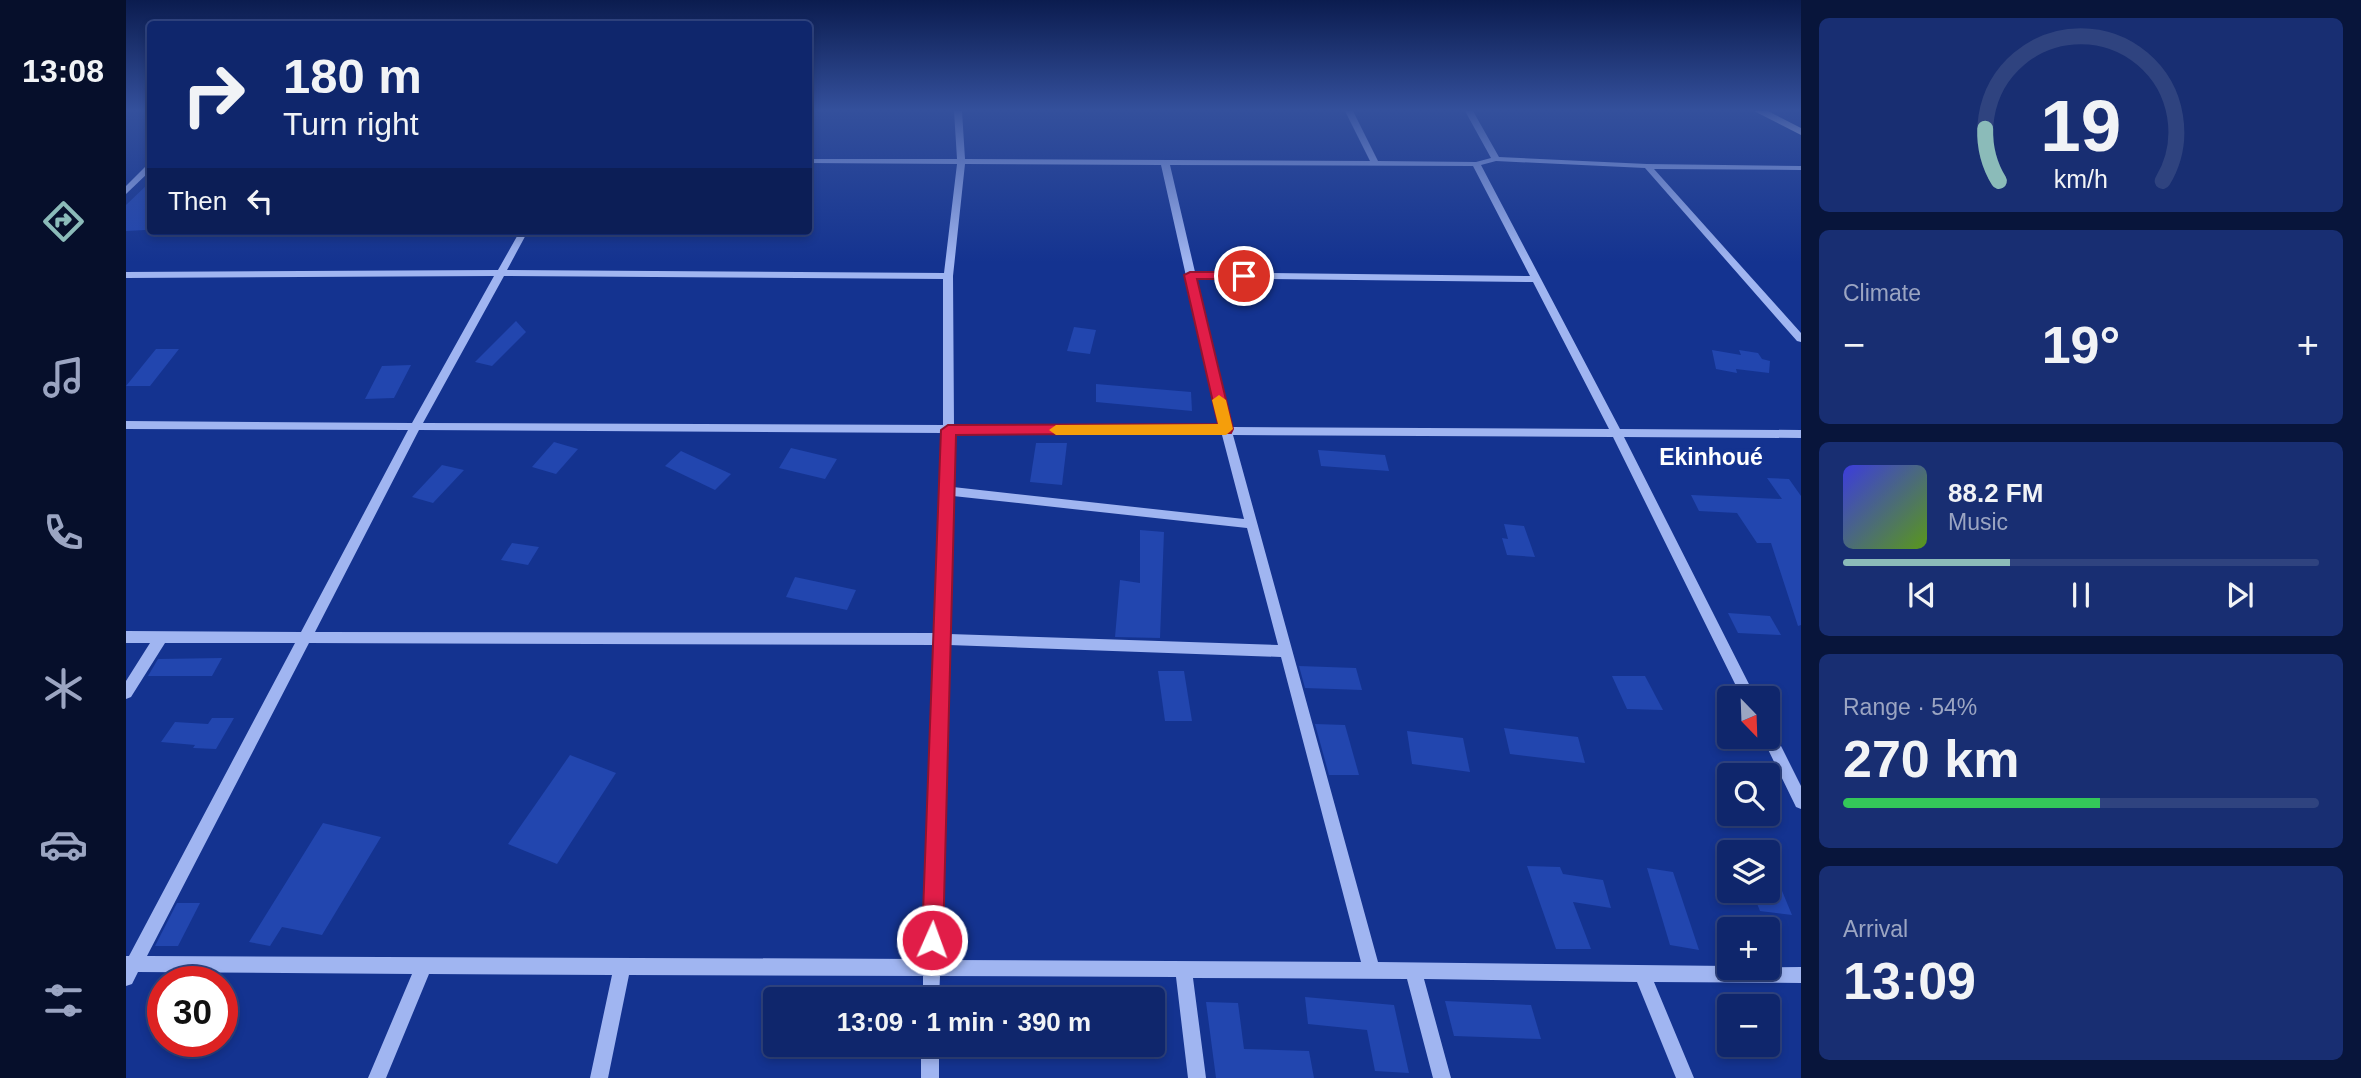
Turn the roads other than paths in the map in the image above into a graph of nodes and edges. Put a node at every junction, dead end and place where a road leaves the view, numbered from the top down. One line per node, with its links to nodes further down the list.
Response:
1 (855, 161): 4 (street)
2 (1487, 161): 7 (street)
3 (1546, 161): 8 (street)
4 (961, 162): 5 (street); 16 (street)
5 (1166, 163): 6 (street); 15 (street)
6 (1375, 163): 7 (street)
7 (1476, 164): 17 (street)
8 (1647, 166): 9 (street); 18 (street)
9 (1801, 168)
10 (147, 170): 11 (street)
11 (126, 191)
12 (522, 235): 13 (street)
13 (500, 274): 14 (street); 16 (street); 20 (street)
14 (126, 275)
15 (1190, 275): 17 (street); 21 (street)
16 (948, 276): 22 (street)
17 (1537, 279): 23 (street)
18 (1801, 339)
19 (126, 425): 20 (street)
20 (415, 428): 22 (street); 29 (street)
21 (1226, 429): 22 (street); 23 (street); 26 (street)
22 (948, 430): 25 (street)
23 (1616, 434): 24 (street); 32 (street)
24 (1801, 434)
25 (945, 491): 26 (street); 30 (street)
26 (1251, 524): 31 (street)
27 (126, 637): 28 (street)
28 (161, 637): 29 (street); 33 (street)
29 (306, 637): 30 (street); 39 (street)
30 (940, 639): 31 (street); 38 (street)
31 (1286, 651): 41 (street)
32 (1743, 686)
33 (126, 692)
34 (1775, 749): 35 (street)
35 (1801, 802)
36 (424, 966): 37 (street); 39 (street); 47 (street)
37 (622, 967): 38 (street); 48 (street)
38 (932, 968): 40 (street); 45 (street)
39 (128, 969)
40 (1183, 969): 41 (street); 50 (street)
41 (1372, 970): 42 (street)
42 (1413, 971): 43 (street); 51 (street)
43 (1642, 973): 44 (street); 52 (street)
44 (1801, 975)
45 (931, 987)
46 (930, 1057): 49 (street)
47 (377, 1078)
48 (599, 1078)
49 (930, 1078)
50 (1198, 1078)
51 (1442, 1078)
52 (1685, 1078)

